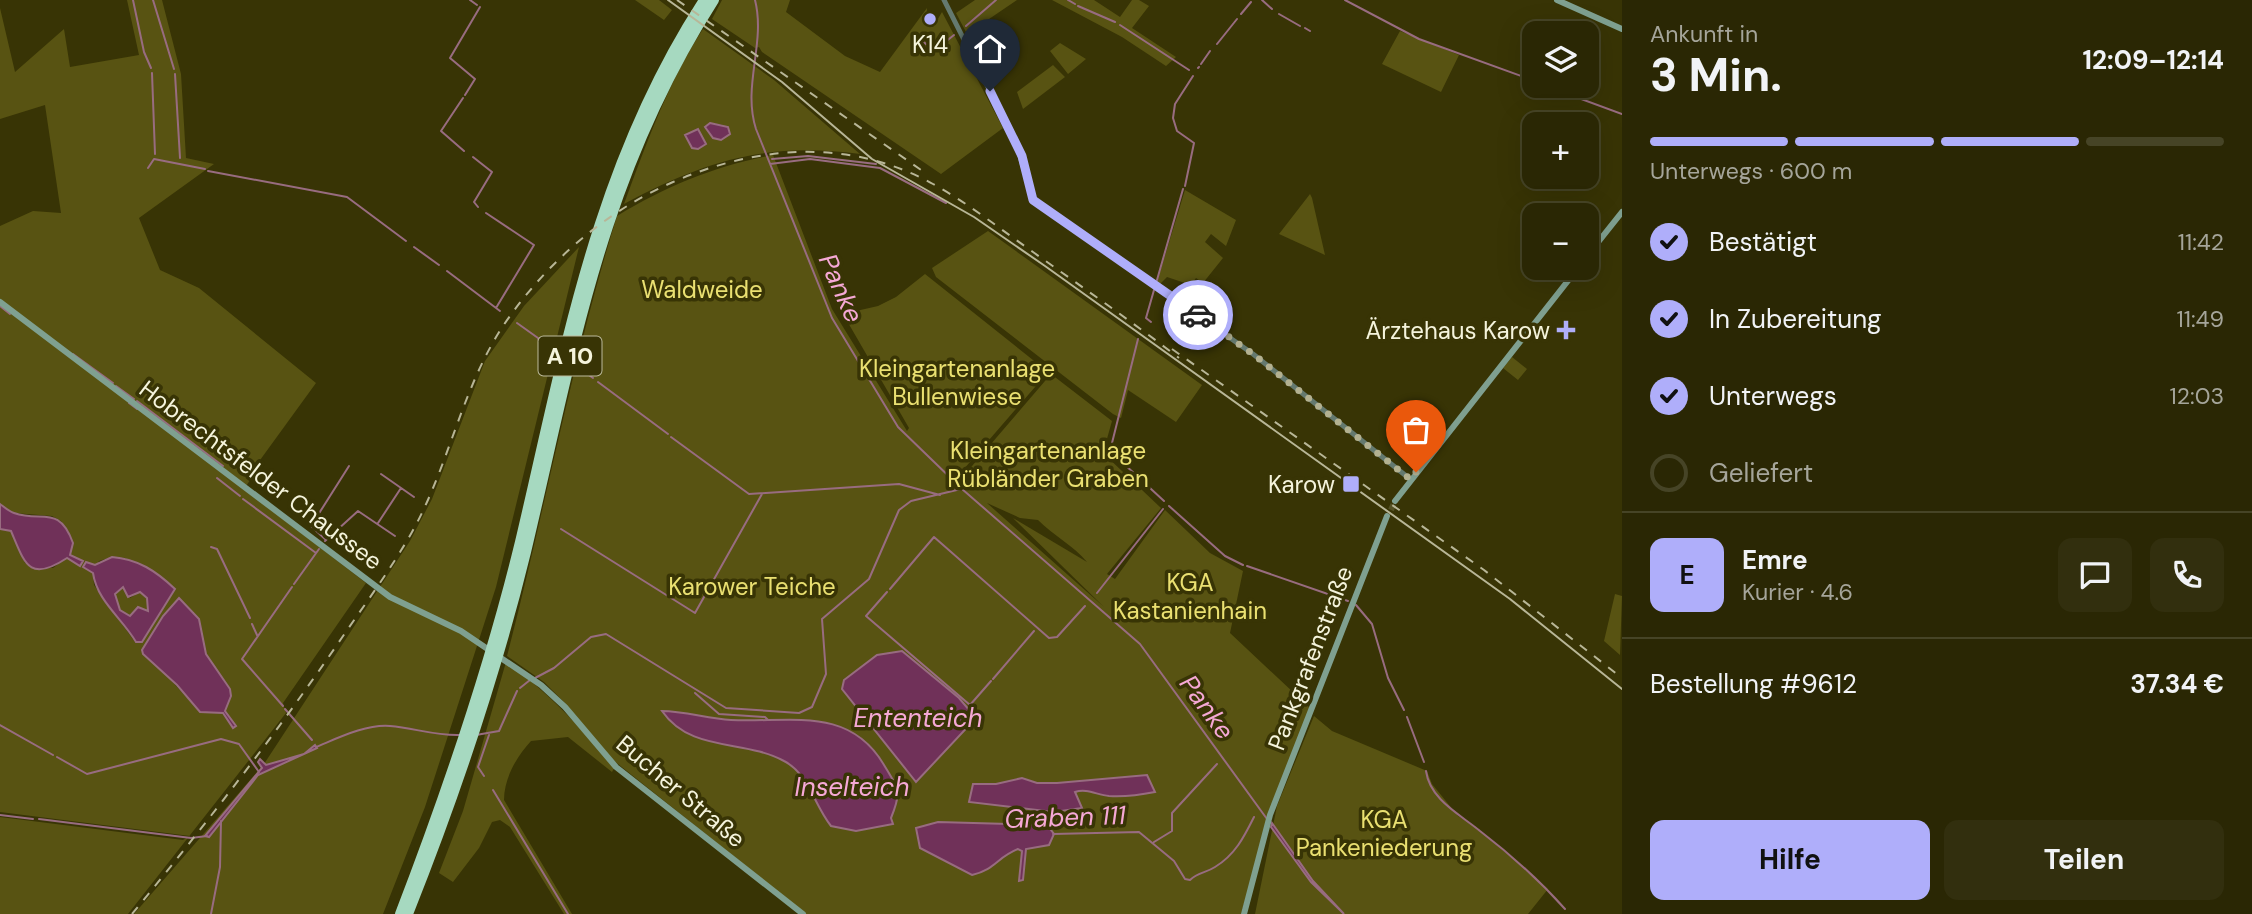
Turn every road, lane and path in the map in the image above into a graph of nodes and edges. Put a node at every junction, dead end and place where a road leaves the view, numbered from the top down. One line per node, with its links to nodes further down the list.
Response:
1 (704, 0): 14 (highway, A 10)
2 (714, 0): 14 (highway, A 10)
3 (944, 0): 10 (street)
4 (1557, 0): 5 (main road)
5 (1622, 29)
6 (1622, 212): 7 (main road)
7 (1599, 241)
8 (1568, 280): 10 (main road)
9 (0, 302): 13 (main road, Hobrechtsfelder Chaussee)
10 (1410, 479): 11 (main road)
11 (1395, 501)
12 (1389, 513): 18 (main road, Pankgrafenstraße)
13 (509, 663): 17 (main road, Bucher Straße)
14 (469, 735): 15 (highway, A 10); 16 (highway, A 10)
15 (400, 914)
16 (408, 914)
17 (803, 914)
18 (1244, 914)

